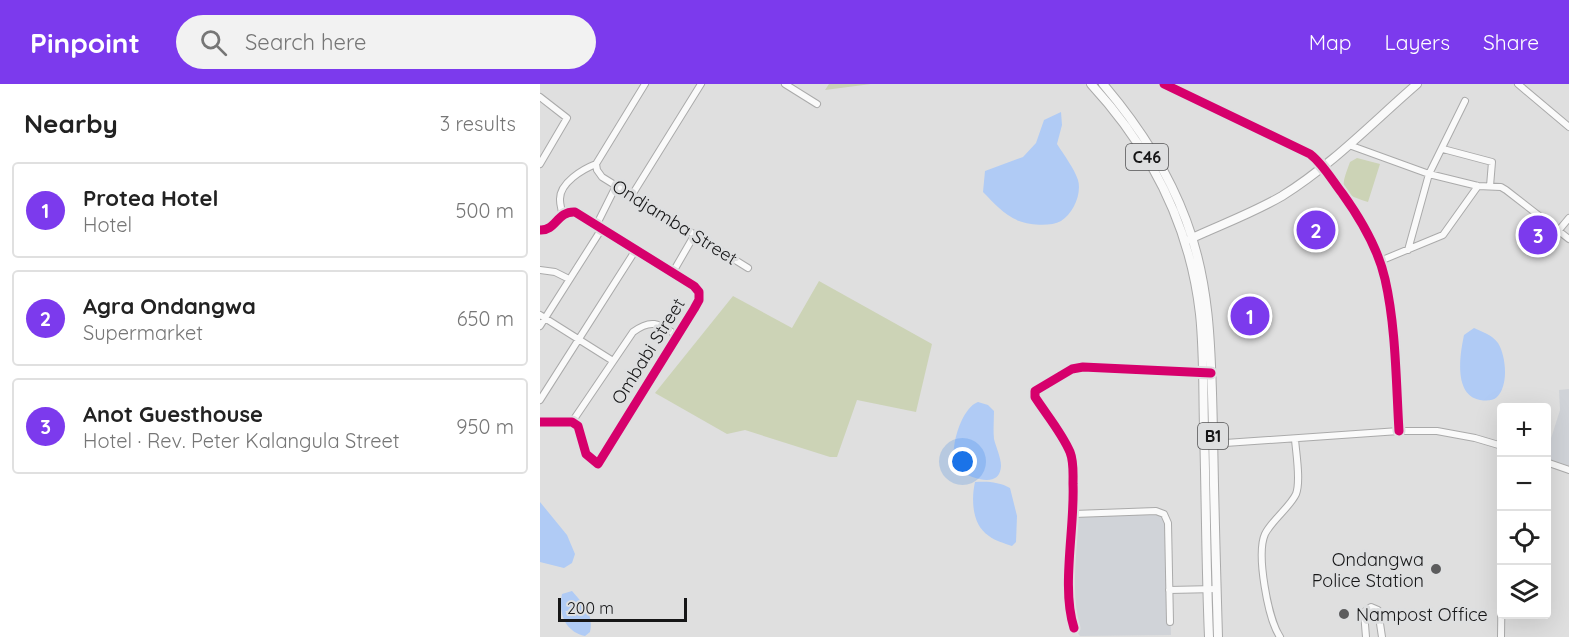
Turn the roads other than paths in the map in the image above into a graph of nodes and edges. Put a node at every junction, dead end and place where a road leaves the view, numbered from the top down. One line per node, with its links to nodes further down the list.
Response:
1 (645, 84): 16 (street, Ondjamba Street)
2 (701, 84): 22 (street)
3 (785, 84): 11 (street)
4 (1091, 84): 30 (main road, C46)
5 (1103, 84): 30 (main road, C46)
6 (1164, 84): 17 (street)
7 (1417, 84): 13 (main road)
8 (1518, 84): 12 (street)
9 (540, 97): 15 (street)
10 (1464, 101): 14 (street)
11 (817, 104)
12 (1569, 127)
13 (1349, 145): 17 (main road); 18 (street)
14 (1443, 148): 18 (street); 21 (street)
15 (540, 164)
16 (596, 164): 19 (street, Ondjamba Street); 23 (street)
17 (1322, 166): 30 (main road); 33 (street)
18 (1429, 174): 20 (street); 31 (street)
19 (616, 186): 22 (street, Ondjamba Street); 25 (street)
20 (1478, 186): 21 (street); 31 (street)
21 (1490, 186): 27 (street)
22 (632, 195): 28 (street, Ondjamba Street)
23 (562, 214): 25 (street, Ombabi Street); 26 (street)
24 (1569, 218): 27 (street)
25 (599, 228): 32 (street, Ombabi Street); 37 (street)
26 (540, 230)
27 (1559, 230): 29 (street)
28 (695, 234): 34 (street, Ondjamba Street); 36 (street)
29 (1569, 239)
30 (1189, 242): 43 (main road, B1)
31 (1408, 250): 33 (street)
32 (635, 251): 36 (street, Ombabi Street); 41 (street)
33 (1380, 261): 47 (street)
34 (748, 268)
35 (540, 270): 37 (street)
36 (673, 272): 40 (street, Ombabi Street)
37 (569, 279): 38 (street)
38 (542, 317): 39 (street); 41 (street)
39 (540, 326)
40 (678, 336): 42 (street); 46 (street, Ombabi Street)
41 (578, 338): 42 (street); 44 (street)
42 (613, 361): 46 (street)
43 (1207, 373): 49 (main road, B1); 53 (street)
44 (540, 400)
45 (540, 422): 46 (street)
46 (572, 422)
47 (1399, 431): 48 (street); 50 (street)
48 (1295, 438): 49 (street); 62 (street)
49 (1209, 444): 55 (main road, B1); 56 (main road, B1)
50 (1497, 445)
51 (1551, 464): 52 (street)
52 (1569, 470)
53 (1074, 514): 57 (street); 59 (street)
54 (1502, 565): 65 (street)
55 (1207, 589): 56 (street); 57 (street); 60 (main road, B1)
56 (1216, 589): 61 (main road, B1)
57 (1169, 590): 58 (street)
58 (1170, 622)
59 (1074, 628)
60 (1209, 637)
61 (1218, 637)
62 (1280, 637)
63 (1366, 637): 64 (street)
64 (1382, 637)
65 (1501, 637)

